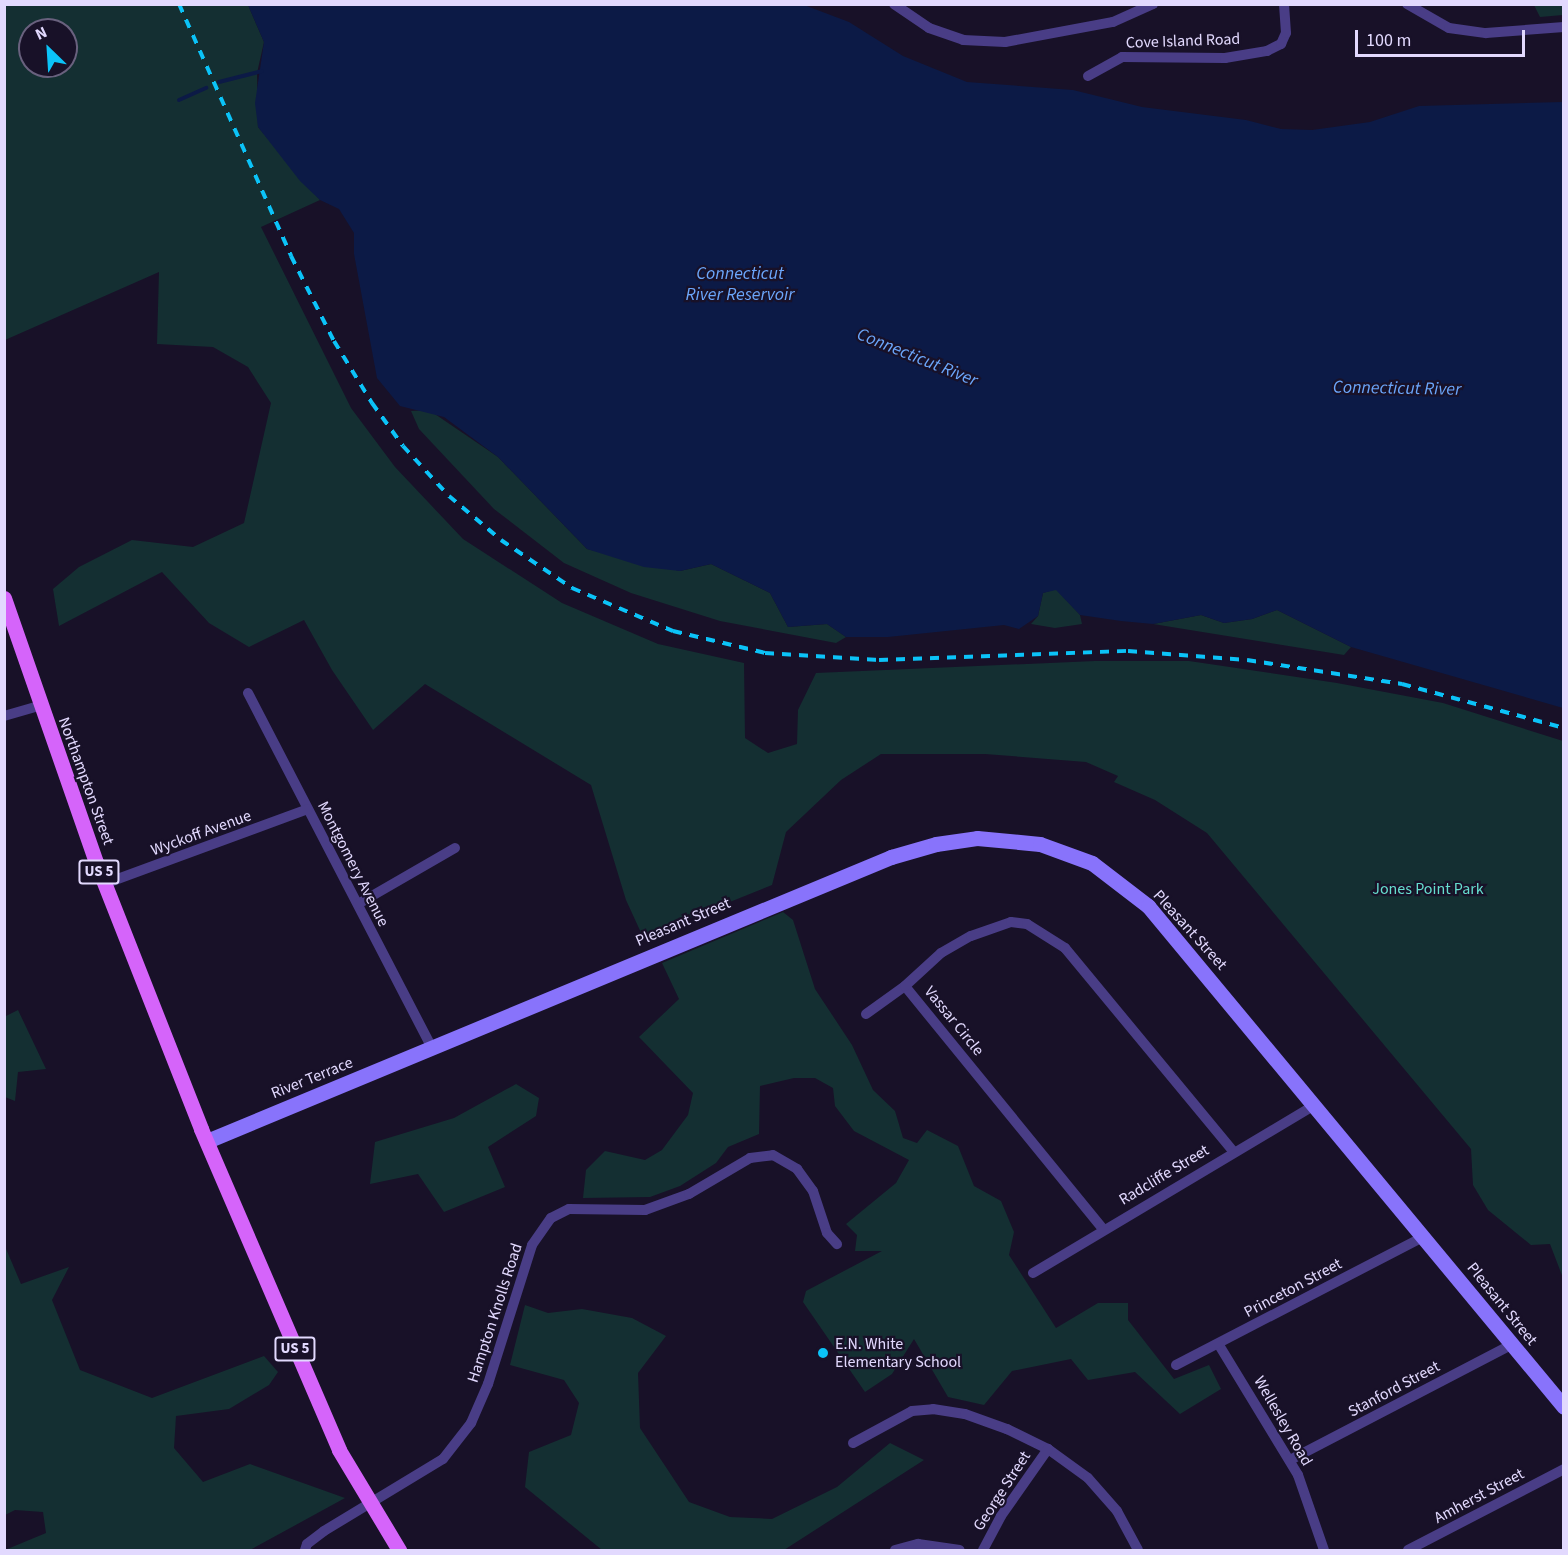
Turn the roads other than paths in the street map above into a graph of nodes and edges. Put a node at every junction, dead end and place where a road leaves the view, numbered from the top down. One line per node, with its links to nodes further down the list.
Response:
1 (894, 4): 2 (street)
2 (1153, 4)
3 (1407, 4): 5 (street)
4 (1289, 5): 6 (street, Cove Island Road)
5 (1563, 27)
6 (1088, 76)
7 (4, 598): 9 (main road, Northampton Street / US 5)
8 (248, 693): 11 (street, Montgomery Avenue)
9 (40, 706): 10 (street); 13 (main road, Northampton Street / US 5)
10 (4, 716)
11 (308, 809): 13 (street, Wyckoff Avenue); 14 (street, Montgomery Avenue)
12 (455, 848): 14 (street)
13 (104, 884): 19 (main road, Northampton Street / US 5)
14 (358, 904): 17 (street, Montgomery Avenue)
15 (905, 986): 16 (street); 20 (street, Vassar Circle); 21 (street, Vassar Circle)
16 (866, 1014)
17 (432, 1048): 18 (street, Pleasant Street); 19 (street, River Terrace)
18 (1313, 1106): 20 (street, Radcliffe Street); 22 (street, Pleasant Street)
19 (207, 1141): 33 (main road, US 5)
20 (1233, 1151): 21 (street, Radcliffe Street)
21 (1103, 1229): 24 (street, Radcliffe Street)
22 (1423, 1237): 25 (street, Princeton Street); 26 (street, Pleasant Street)
23 (837, 1244): 33 (street, Hampton Knolls Road)
24 (1033, 1273)
25 (1219, 1345): 27 (street, Princeton Street); 31 (street, Wellesley Road)
26 (1511, 1345): 28 (street, Pleasant Street); 31 (street, Stanford Street)
27 (1176, 1365)
28 (1563, 1407)
29 (853, 1443): 30 (street)
30 (1048, 1449): 38 (street, George Street); 39 (street)
31 (1290, 1460): 40 (street, Wellesley Road)
32 (1563, 1469): 41 (street, Amherst Street)
33 (371, 1506): 34 (street, Hampton Knolls Road); 35 (main road, US 5)
34 (305, 1551)
35 (399, 1551)
36 (895, 1551): 37 (street)
37 (960, 1551)
38 (983, 1551)
39 (1138, 1551)
40 (1324, 1551)
41 (1408, 1551)

